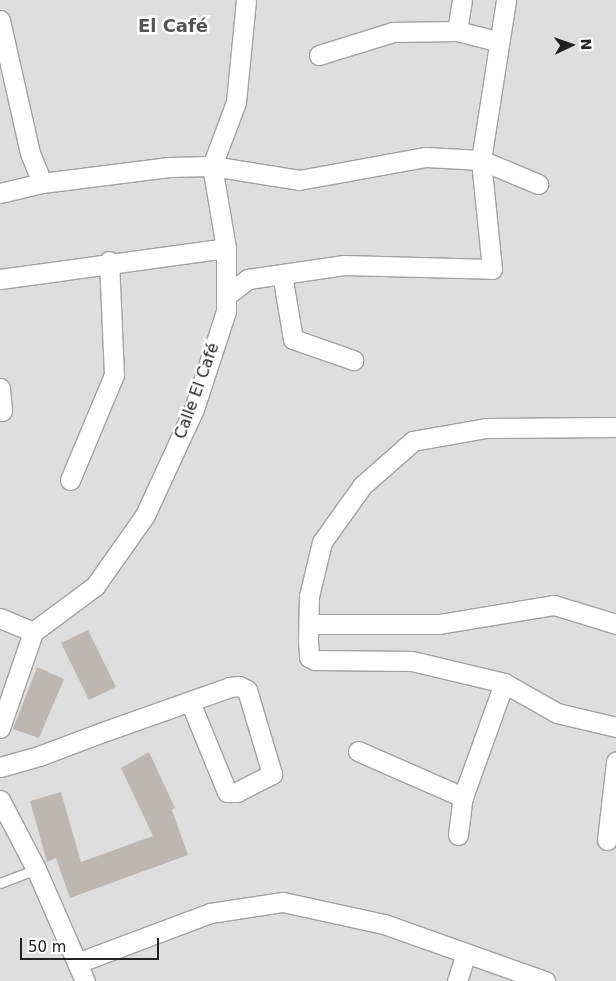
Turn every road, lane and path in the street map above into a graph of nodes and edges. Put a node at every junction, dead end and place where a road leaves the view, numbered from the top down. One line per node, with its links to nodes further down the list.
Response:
1 (246, 0): 9 (street)
2 (462, 0): 5 (street)
3 (506, 0): 6 (street)
4 (0, 20): 10 (street)
5 (457, 31): 6 (street); 7 (street)
6 (497, 41): 8 (street)
7 (319, 55)
8 (481, 160): 9 (street); 11 (street); 15 (street)
9 (212, 166): 10 (street); 13 (street, Calle El Café)
10 (42, 183): 12 (street)
11 (538, 184)
12 (0, 193)
13 (226, 248): 14 (street); 17 (street, Calle El Café)
14 (109, 261): 16 (street); 22 (street)
15 (282, 274): 17 (street); 18 (street)
16 (0, 279)
17 (226, 296): 26 (street, Calle El Café)
18 (353, 360)
19 (0, 388): 20 (street)
20 (2, 411)
21 (616, 427): 24 (street)
22 (70, 480)
23 (0, 618): 26 (street)
24 (309, 624): 25 (street); 27 (street)
25 (616, 624)
26 (33, 632): 30 (street)
27 (504, 683): 29 (street); 34 (street)
28 (190, 702): 28 (street); 33 (street)
29 (616, 727)
30 (0, 728)
31 (358, 752): 34 (street)
32 (616, 762): 38 (street)
33 (0, 767)
34 (463, 797): 37 (street)
35 (0, 800): 36 (street)
36 (7, 829): 39 (street)
37 (458, 835)
38 (607, 840)
39 (36, 869): 40 (lane); 42 (street)
40 (0, 883)
41 (466, 953): 42 (street); 44 (street); 45 (street)
42 (77, 963): 43 (street)
43 (85, 981)
44 (457, 981)
45 (545, 981)

